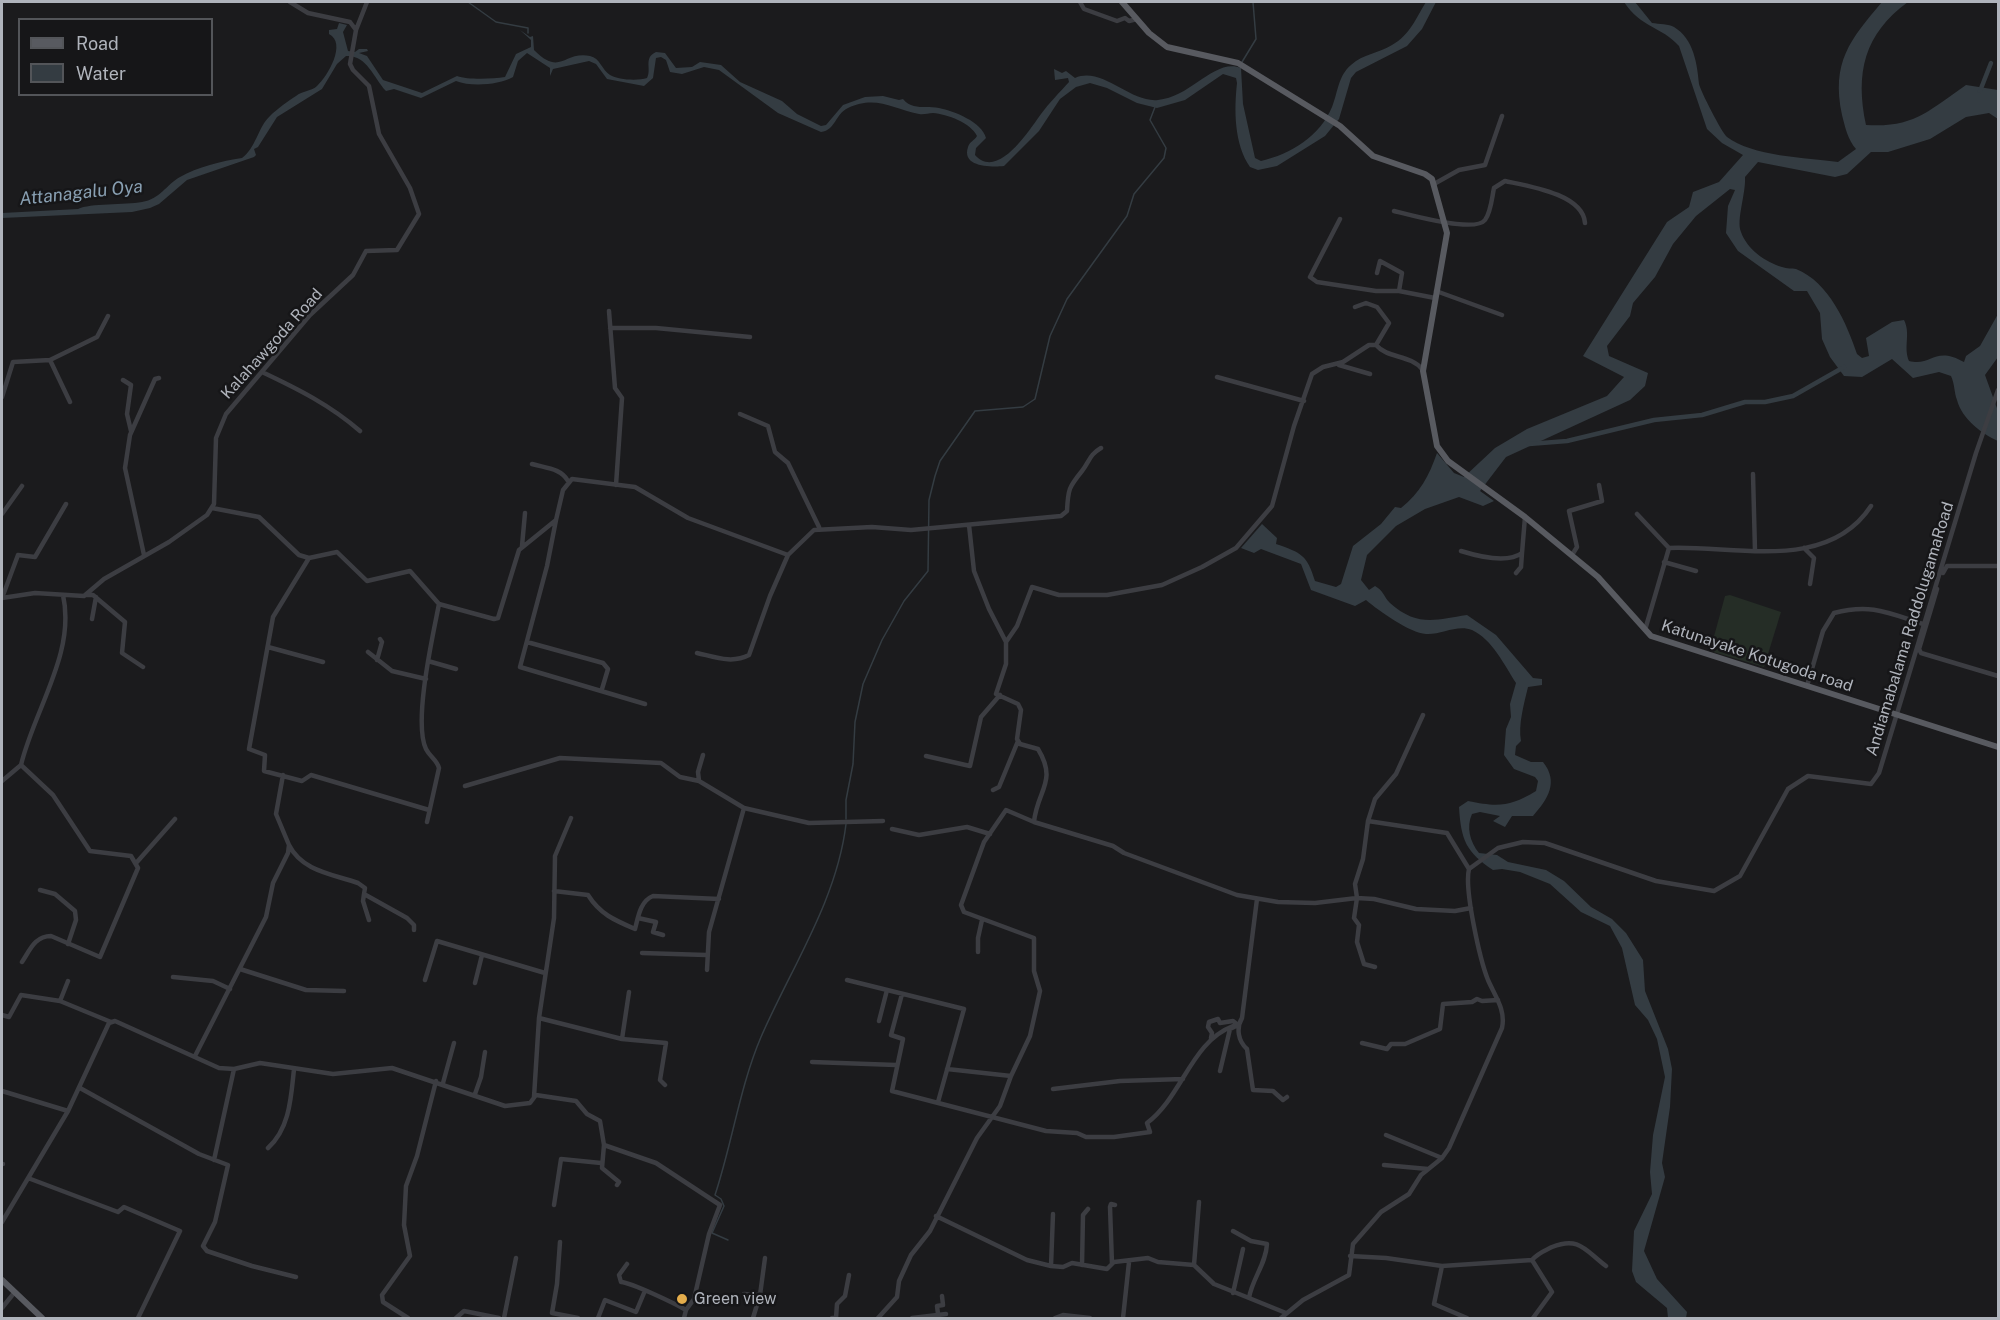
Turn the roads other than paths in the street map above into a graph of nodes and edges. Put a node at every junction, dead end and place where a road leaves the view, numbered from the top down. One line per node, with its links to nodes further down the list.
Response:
1 (290, 2): 6 (street)
2 (367, 2): 6 (street)
3 (1080, 2): 5 (street)
4 (1122, 2): 5 (main road)
5 (1137, 19): 8 (main road)
6 (356, 30): 26 (street, Kalahawgoda Road)
7 (1502, 116): 8 (street)
8 (1434, 184): 11 (main road, Katunayake Kotugoda road)
9 (1394, 211): 11 (street)
10 (1340, 219): 14 (street)
11 (1445, 224): 12 (street); 15 (main road, Katunayake Kotugoda road)
12 (1585, 224)
13 (1377, 273): 14 (street)
14 (1400, 291): 15 (street)
15 (1435, 295): 18 (street); 25 (main road, Katunayake Kotugoda road)
16 (1355, 307): 22 (street)
17 (609, 311): 20 (street)
18 (1502, 315)
19 (108, 316): 23 (street)
20 (610, 328): 21 (street); 42 (street)
21 (750, 337)
22 (1376, 345): 24 (street); 25 (street)
23 (50, 360): 32 (street); 34 (street)
24 (1337, 364): 27 (street); 33 (street)
25 (1423, 370): 51 (main road, Katunayake Kotugoda road)
26 (262, 372): 36 (street); 47 (street, Kalahawgoda Road)
27 (1370, 374)
28 (1217, 377): 33 (street)
29 (159, 378): 37 (street)
30 (123, 380): 37 (street)
31 (1997, 392): 76 (street, Andiamabalama RaddolugamaRoad)
32 (2, 396)
33 (1304, 401): 80 (street)
34 (70, 402)
35 (740, 414): 54 (street)
36 (360, 430)
37 (131, 431): 61 (street)
38 (1101, 448): 53 (street)
39 (532, 464): 41 (street)
40 (1753, 474): 59 (street)
41 (568, 481): 42 (street); 52 (street)
42 (616, 485): 62 (street)
43 (1599, 485): 63 (street)
44 (22, 486): 49 (street)
45 (66, 504): 73 (street)
46 (1871, 506): 57 (street)
47 (212, 508): 61 (street); 64 (street)
48 (525, 513): 55 (street)
49 (2, 514)
50 (1637, 514): 56 (street)
51 (1525, 517): 60 (street); 63 (main road, Katunayake Kotugoda road)
52 (556, 520): 55 (street); 79 (street)
53 (969, 525): 54 (street); 80 (street)
54 (819, 527): 62 (street)
55 (522, 546): 74 (street)
56 (1669, 548): 59 (street); 65 (street)
57 (1804, 548): 59 (street); 69 (street)
58 (1461, 551): 60 (street)
59 (1755, 551)
60 (1522, 553): 68 (street)
61 (144, 555): 71 (street)
62 (788, 555): 83 (street)
63 (1572, 555): 77 (main road, Katunayake Kotugoda road)
64 (309, 558): 74 (street); 81 (street)
65 (1664, 562): 67 (street); 77 (street)
66 (1998, 566): 89 (street)
67 (1696, 571)
68 (1516, 573)
69 (1810, 584)
70 (63, 595): 71 (street); 73 (street); 101 (street)
71 (86, 595): 72 (street)
72 (96, 597): 75 (street); 87 (street)
73 (2, 598)
74 (439, 604): 85 (street)
75 (92, 620)
76 (1923, 624): 91 (street); 96 (street, Andiamabalama RaddolugamaRoad)
77 (1645, 630): 91 (main road, Katunayake Kotugoda road)
78 (380, 639): 84 (street)
79 (527, 642): 92 (street); 94 (street)
80 (1006, 642): 93 (street)
81 (268, 647): 86 (street); 102 (street)
82 (368, 652): 84 (street)
83 (697, 653)
84 (377, 660): 90 (street)
85 (428, 661): 88 (street); 90 (street)
86 (322, 662)
87 (143, 668)
88 (456, 669)
89 (1998, 676)
90 (426, 679): 108 (street)
91 (1807, 687): 96 (main road, Katunayake Kotugoda road)
92 (602, 689)
93 (1000, 695): 97 (street); 100 (street)
94 (645, 704)
95 (1423, 716): 112 (street)
96 (1898, 716): 98 (main road, Katunayake Kotugoda road); 119 (street, Andiamabalama RaddolugamaRoad)
97 (1018, 741): 106 (street); 114 (street)
98 (1998, 747)
99 (703, 755): 104 (street)
100 (926, 756)
101 (21, 765): 103 (street); 118 (street)
102 (283, 775): 108 (street); 117 (street)
103 (2, 781)
104 (699, 781): 105 (street); 107 (street)
105 (465, 786)
106 (993, 790)
107 (744, 808): 111 (street); 124 (street)
108 (429, 810): 113 (street)
109 (571, 818): 121 (street)
110 (176, 819): 118 (street)
111 (883, 821)
112 (1368, 821): 119 (street); 123 (street)
113 (427, 822)
114 (1034, 822): 116 (street); 125 (street)
115 (892, 829): 116 (street)
116 (990, 834): 129 (street)
117 (289, 845): 122 (street); 139 (street)
118 (137, 862): 132 (street)
119 (1469, 869): 126 (street)
120 (40, 890): 132 (street)
121 (554, 891): 127 (street); 141 (street)
122 (364, 894): 128 (street); 130 (street)
123 (1357, 898): 125 (street); 126 (street); 138 (street)
124 (719, 899): 127 (street); 136 (street)
125 (1257, 899): 158 (street)
126 (1471, 908): 152 (street)
127 (638, 918): 131 (street)
128 (369, 920)
129 (982, 920): 133 (street); 171 (street)
130 (414, 930)
131 (663, 935)
132 (68, 944): 137 (street)
133 (978, 952)
134 (642, 953): 136 (street)
135 (482, 955): 141 (street); 143 (street); 146 (street)
136 (706, 955): 140 (street)
137 (21, 962)
138 (1375, 967)
139 (240, 969): 147 (street); 149 (street)
140 (707, 970)
141 (545, 973): 155 (street)
142 (173, 977): 147 (street)
143 (425, 980)
144 (847, 980): 148 (street)
145 (68, 981): 153 (street)
146 (475, 983)
147 (230, 989): 164 (street)
148 (886, 990): 151 (street); 156 (street)
149 (344, 991)
150 (629, 992): 159 (street)
151 (902, 994): 166 (street); 169 (street)
152 (1498, 1000): 161 (street); 190 (street)
153 (60, 1001): 154 (street); 157 (street)
154 (2, 1015)
155 (539, 1018): 159 (street); 180 (street)
156 (879, 1021)
157 (110, 1022): 164 (street); 176 (street)
158 (1235, 1025): 162 (street); 162 (street); 170 (street); 181 (street)
159 (622, 1038): 175 (street)
160 (454, 1043): 174 (street)
161 (1362, 1043)
162 (1207, 1046): 172 (street)
163 (485, 1052): 179 (street)
164 (195, 1056): 167 (street)
165 (812, 1062): 166 (street)
166 (896, 1065): 182 (street)
167 (234, 1069): 168 (street); 191 (street)
168 (294, 1069): 173 (street); 189 (street)
169 (947, 1069): 171 (street); 182 (street)
170 (1220, 1071)
171 (1011, 1076): 184 (street)
172 (1183, 1079): 177 (street); 184 (street)
173 (436, 1081): 174 (street); 236 (street)
174 (443, 1083): 179 (street)
175 (665, 1085)
176 (80, 1088): 183 (street); 191 (street)
177 (1053, 1089)
178 (2, 1091): 183 (street)
179 (474, 1094): 180 (street)
180 (534, 1097): 186 (street)
181 (1287, 1097)
182 (938, 1101): 184 (street)
183 (68, 1111): 195 (street)
184 (993, 1115): 202 (street)
185 (1386, 1135): 190 (street)
186 (602, 1137): 187 (street); 188 (street)
187 (595, 1139)
188 (604, 1146): 192 (street); 230 (street)
189 (268, 1148)
190 (1442, 1158): 194 (street)
191 (214, 1160): 220 (street)
192 (601, 1163): 196 (street); 198 (street)
193 (1384, 1165): 194 (street)
194 (1428, 1170): 207 (street)
195 (28, 1178): 203 (street); 235 (street)
196 (617, 1185)
197 (1199, 1202): 215 (street)
198 (554, 1205)
199 (1115, 1205): 213 (street)
200 (1088, 1209): 214 (street)
201 (1053, 1214): 216 (street)
202 (936, 1216): 216 (street); 245 (street)
203 (2, 1222)
204 (1233, 1231): 228 (street)
205 (560, 1242): 240 (street)
206 (1244, 1249): 224 (street)
207 (1350, 1256): 217 (street); 231 (street)
208 (516, 1258): 239 (street)
209 (765, 1258): 226 (street)
210 (1532, 1260): 217 (street); 218 (street); 252 (street)
211 (1129, 1262): 213 (street); 215 (street); 249 (street)
212 (627, 1264): 223 (street)
213 (1112, 1264): 214 (street)
214 (1082, 1265): 216 (street)
215 (1194, 1265): 224 (street)
216 (1051, 1266)
217 (1442, 1266): 251 (street)
218 (1606, 1266)
219 (849, 1275): 244 (street)
220 (296, 1277)
221 (2, 1280): 222 (main road)
222 (14, 1293): 229 (street); 234 (main road)
223 (644, 1293): 230 (street); 241 (street)
224 (1233, 1293): 228 (street)
225 (744, 1294): 226 (street)
226 (760, 1295): 243 (street)
227 (942, 1296): 232 (street)
228 (1249, 1298): 231 (street)
229 (2, 1308)
230 (686, 1310): 242 (street)
231 (1286, 1313): 250 (street)
232 (938, 1314): 233 (street); 246 (street)
233 (946, 1314)
234 (42, 1318)
235 (138, 1318)
236 (408, 1318)
237 (456, 1318): 238 (street)
238 (499, 1318)
239 (504, 1318)
240 (578, 1318)
241 (598, 1318)
242 (684, 1318)
243 (753, 1318)
244 (832, 1318)
245 (878, 1318)
246 (912, 1318)
247 (1055, 1318): 248 (street)
248 (1090, 1318)
249 (1123, 1318)
250 (1281, 1318)
251 (1467, 1318)
252 (1533, 1318)

